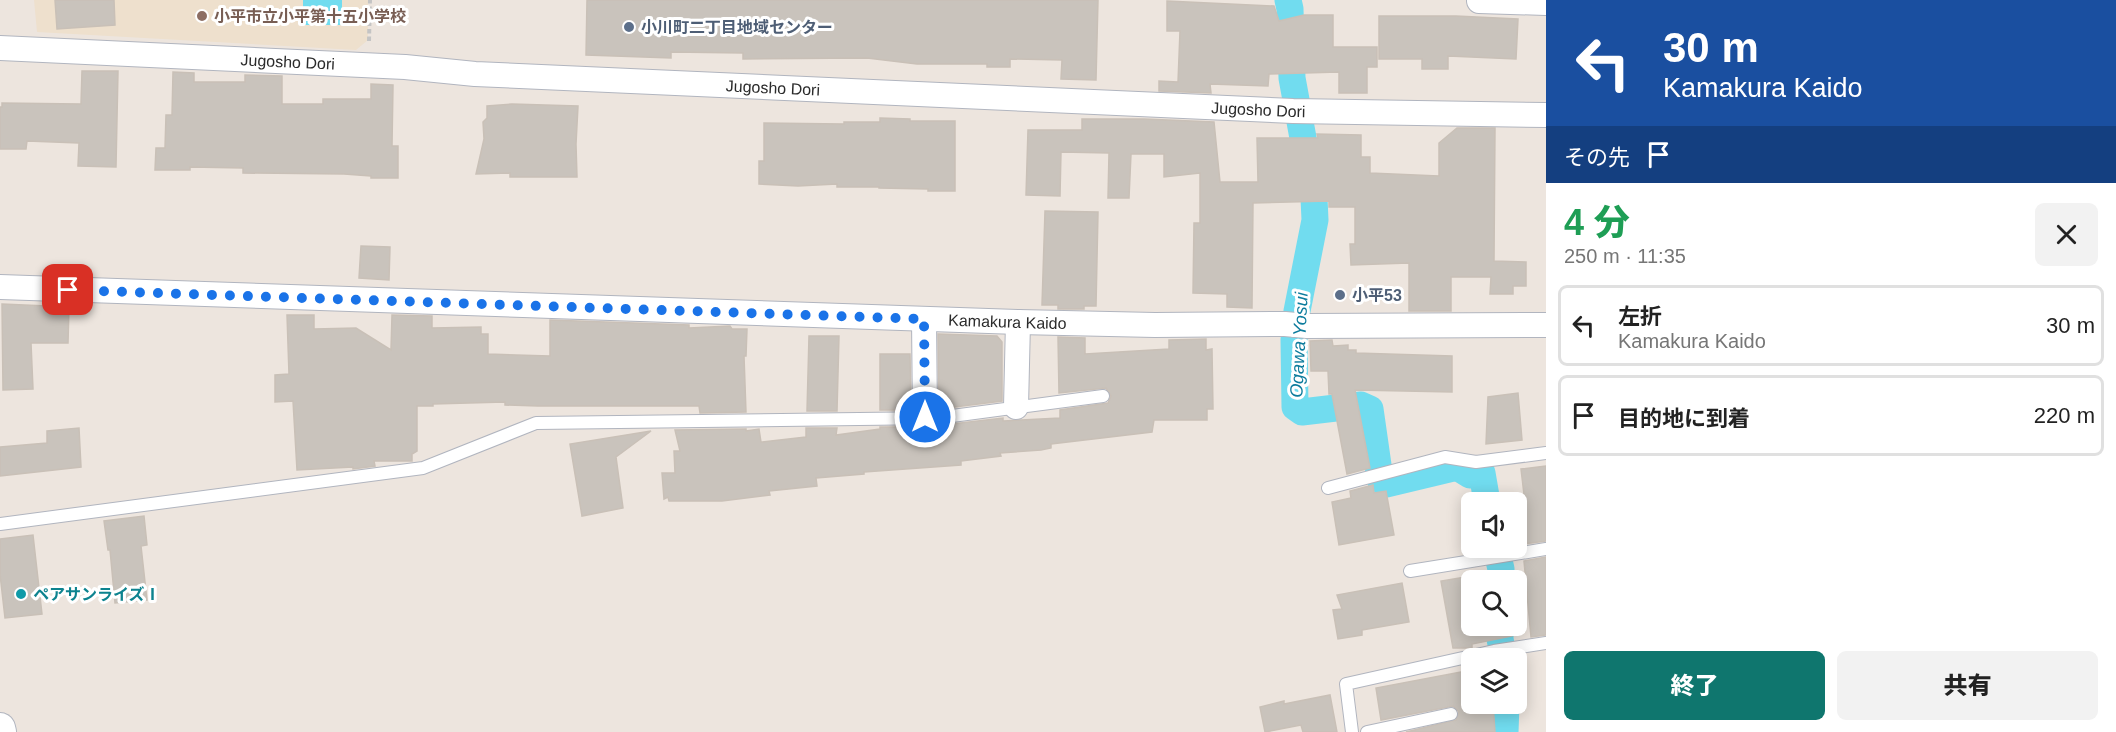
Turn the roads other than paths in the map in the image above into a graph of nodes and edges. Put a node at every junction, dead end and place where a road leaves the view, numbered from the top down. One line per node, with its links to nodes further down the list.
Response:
1 (1479, 1): 2 (street)
2 (1546, 3)
3 (0, 48): 4 (street, Jugosho Dori)
4 (1546, 115)
5 (0, 287): 6 (street, Kamakura Kaido)
6 (924, 319): 7 (street, Kamakura Kaido); 11 (street)
7 (1018, 322): 8 (street, Kamakura Kaido); 10 (street)
8 (1546, 325)
9 (1104, 396): 10 (lane)
10 (1016, 407): 11 (lane)
11 (925, 417): 14 (lane)
12 (1546, 453): 13 (lane)
13 (1328, 488)
14 (0, 524)
15 (1546, 549): 16 (lane)
16 (1410, 571)
17 (1546, 643): 19 (lane)
18 (1452, 714): 20 (lane)
19 (1352, 732)
20 (1367, 732)

